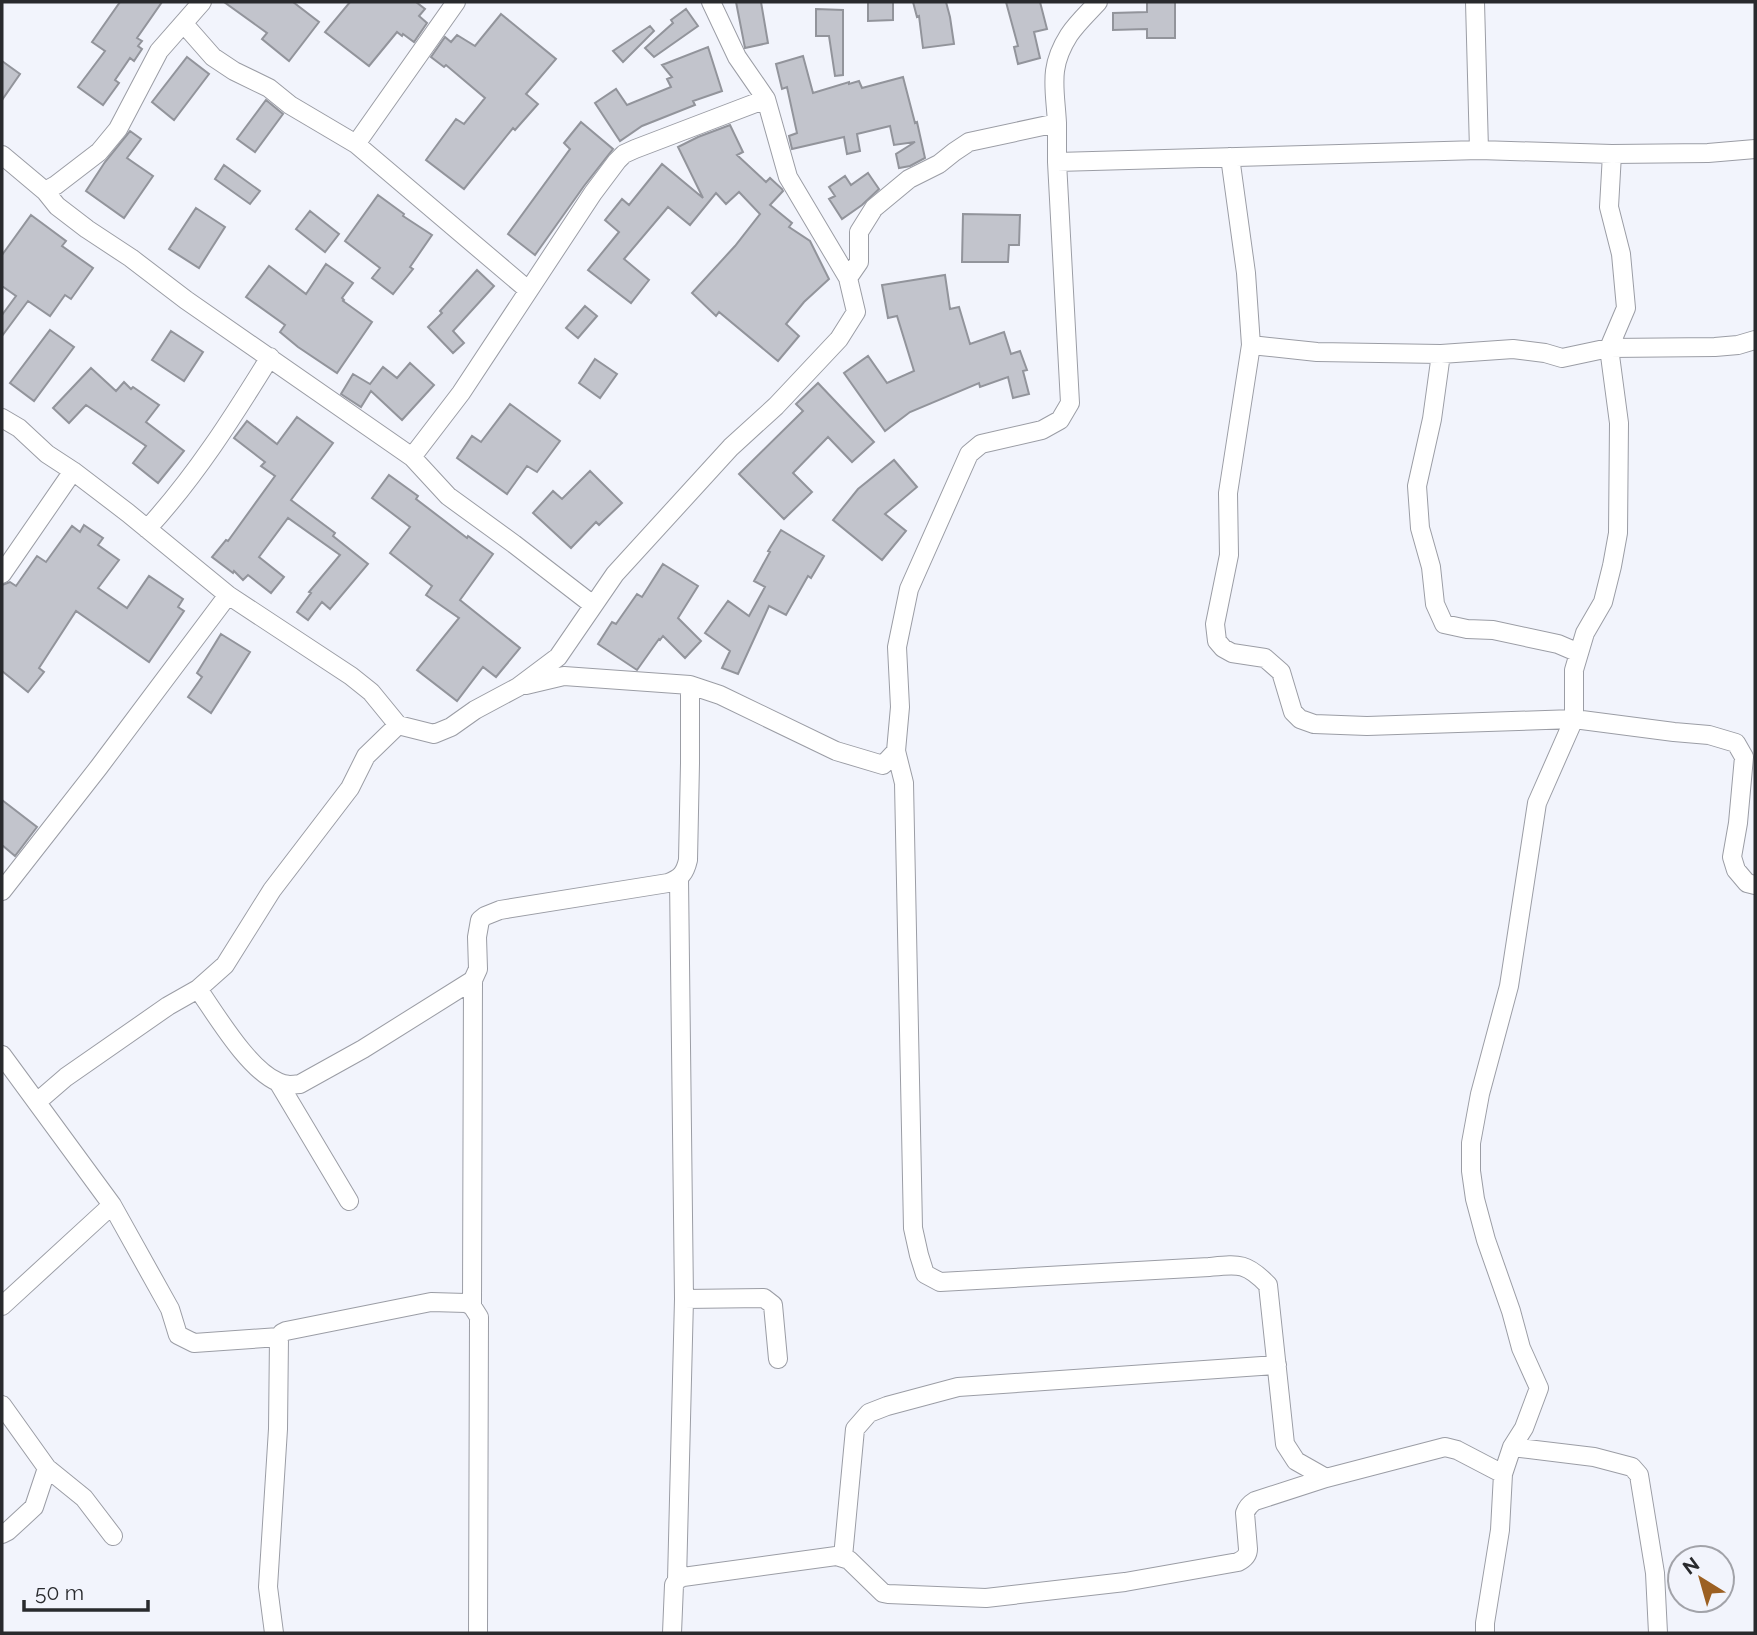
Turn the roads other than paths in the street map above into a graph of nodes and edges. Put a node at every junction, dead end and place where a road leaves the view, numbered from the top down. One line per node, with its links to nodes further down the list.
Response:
1 (202, 2): 6 (street)
2 (456, 2): 9 (street)
3 (711, 2): 7 (street)
4 (1098, 2): 8 (street)
5 (1475, 2): 11 (street)
6 (184, 24): 9 (street); 16 (street)
7 (766, 99): 17 (street); 18 (street)
8 (1057, 123): 15 (street); 17 (street)
9 (356, 144): 18 (street)
10 (1755, 149): 12 (street)
11 (1479, 150): 12 (street); 14 (street)
12 (1612, 154): 21 (street)
13 (2, 155): 16 (street)
14 (1230, 156): 15 (street); 20 (street)
15 (1057, 162): 36 (street)
16 (46, 191): 23 (street)
17 (848, 278): 30 (street)
18 (528, 290): 25 (street)
19 (1755, 341): 21 (street)
20 (1251, 345): 22 (street); 34 (street)
21 (1609, 348): 22 (street); 31 (street)
22 (1441, 354): 31 (street)
23 (270, 357): 25 (street); 27 (street)
24 (2, 418): 26 (street)
25 (412, 457): 30 (street)
26 (73, 471): 27 (street); 28 (street)
27 (147, 529): 29 (street)
28 (2, 574)
29 (228, 595): 35 (street); 39 (street)
30 (593, 605): 33 (street)
31 (1579, 653): 34 (street)
32 (690, 684): 33 (street); 36 (street); 37 (street)
33 (518, 687): 35 (street)
34 (1574, 719): 38 (street); 54 (street)
35 (398, 725): 41 (street)
36 (896, 751): 52 (street)
37 (679, 878): 40 (street); 47 (street)
38 (1755, 885)
39 (2, 891)
40 (473, 980): 43 (street); 49 (street)
41 (198, 989): 43 (street); 44 (street)
42 (2, 1055): 44 (street)
43 (278, 1082): 45 (street)
44 (37, 1102): 46 (street)
45 (349, 1201)
46 (112, 1205): 48 (street); 50 (street)
47 (684, 1300): 51 (street); 61 (street)
48 (2, 1306)
49 (472, 1306): 50 (street); 63 (street)
50 (279, 1337): 62 (street)
51 (778, 1359)
52 (1277, 1365): 57 (street); 60 (street)
53 (2, 1405): 55 (street)
54 (1512, 1447): 56 (street); 66 (street)
55 (47, 1468): 58 (street); 59 (street)
56 (1503, 1474): 57 (street); 65 (street)
57 (1326, 1478): 60 (street)
58 (2, 1534)
59 (113, 1536)
60 (843, 1558): 61 (street)
61 (677, 1580): 64 (street)
62 (274, 1633)
63 (478, 1633)
64 (672, 1633)
65 (1485, 1633)
66 (1658, 1633)

